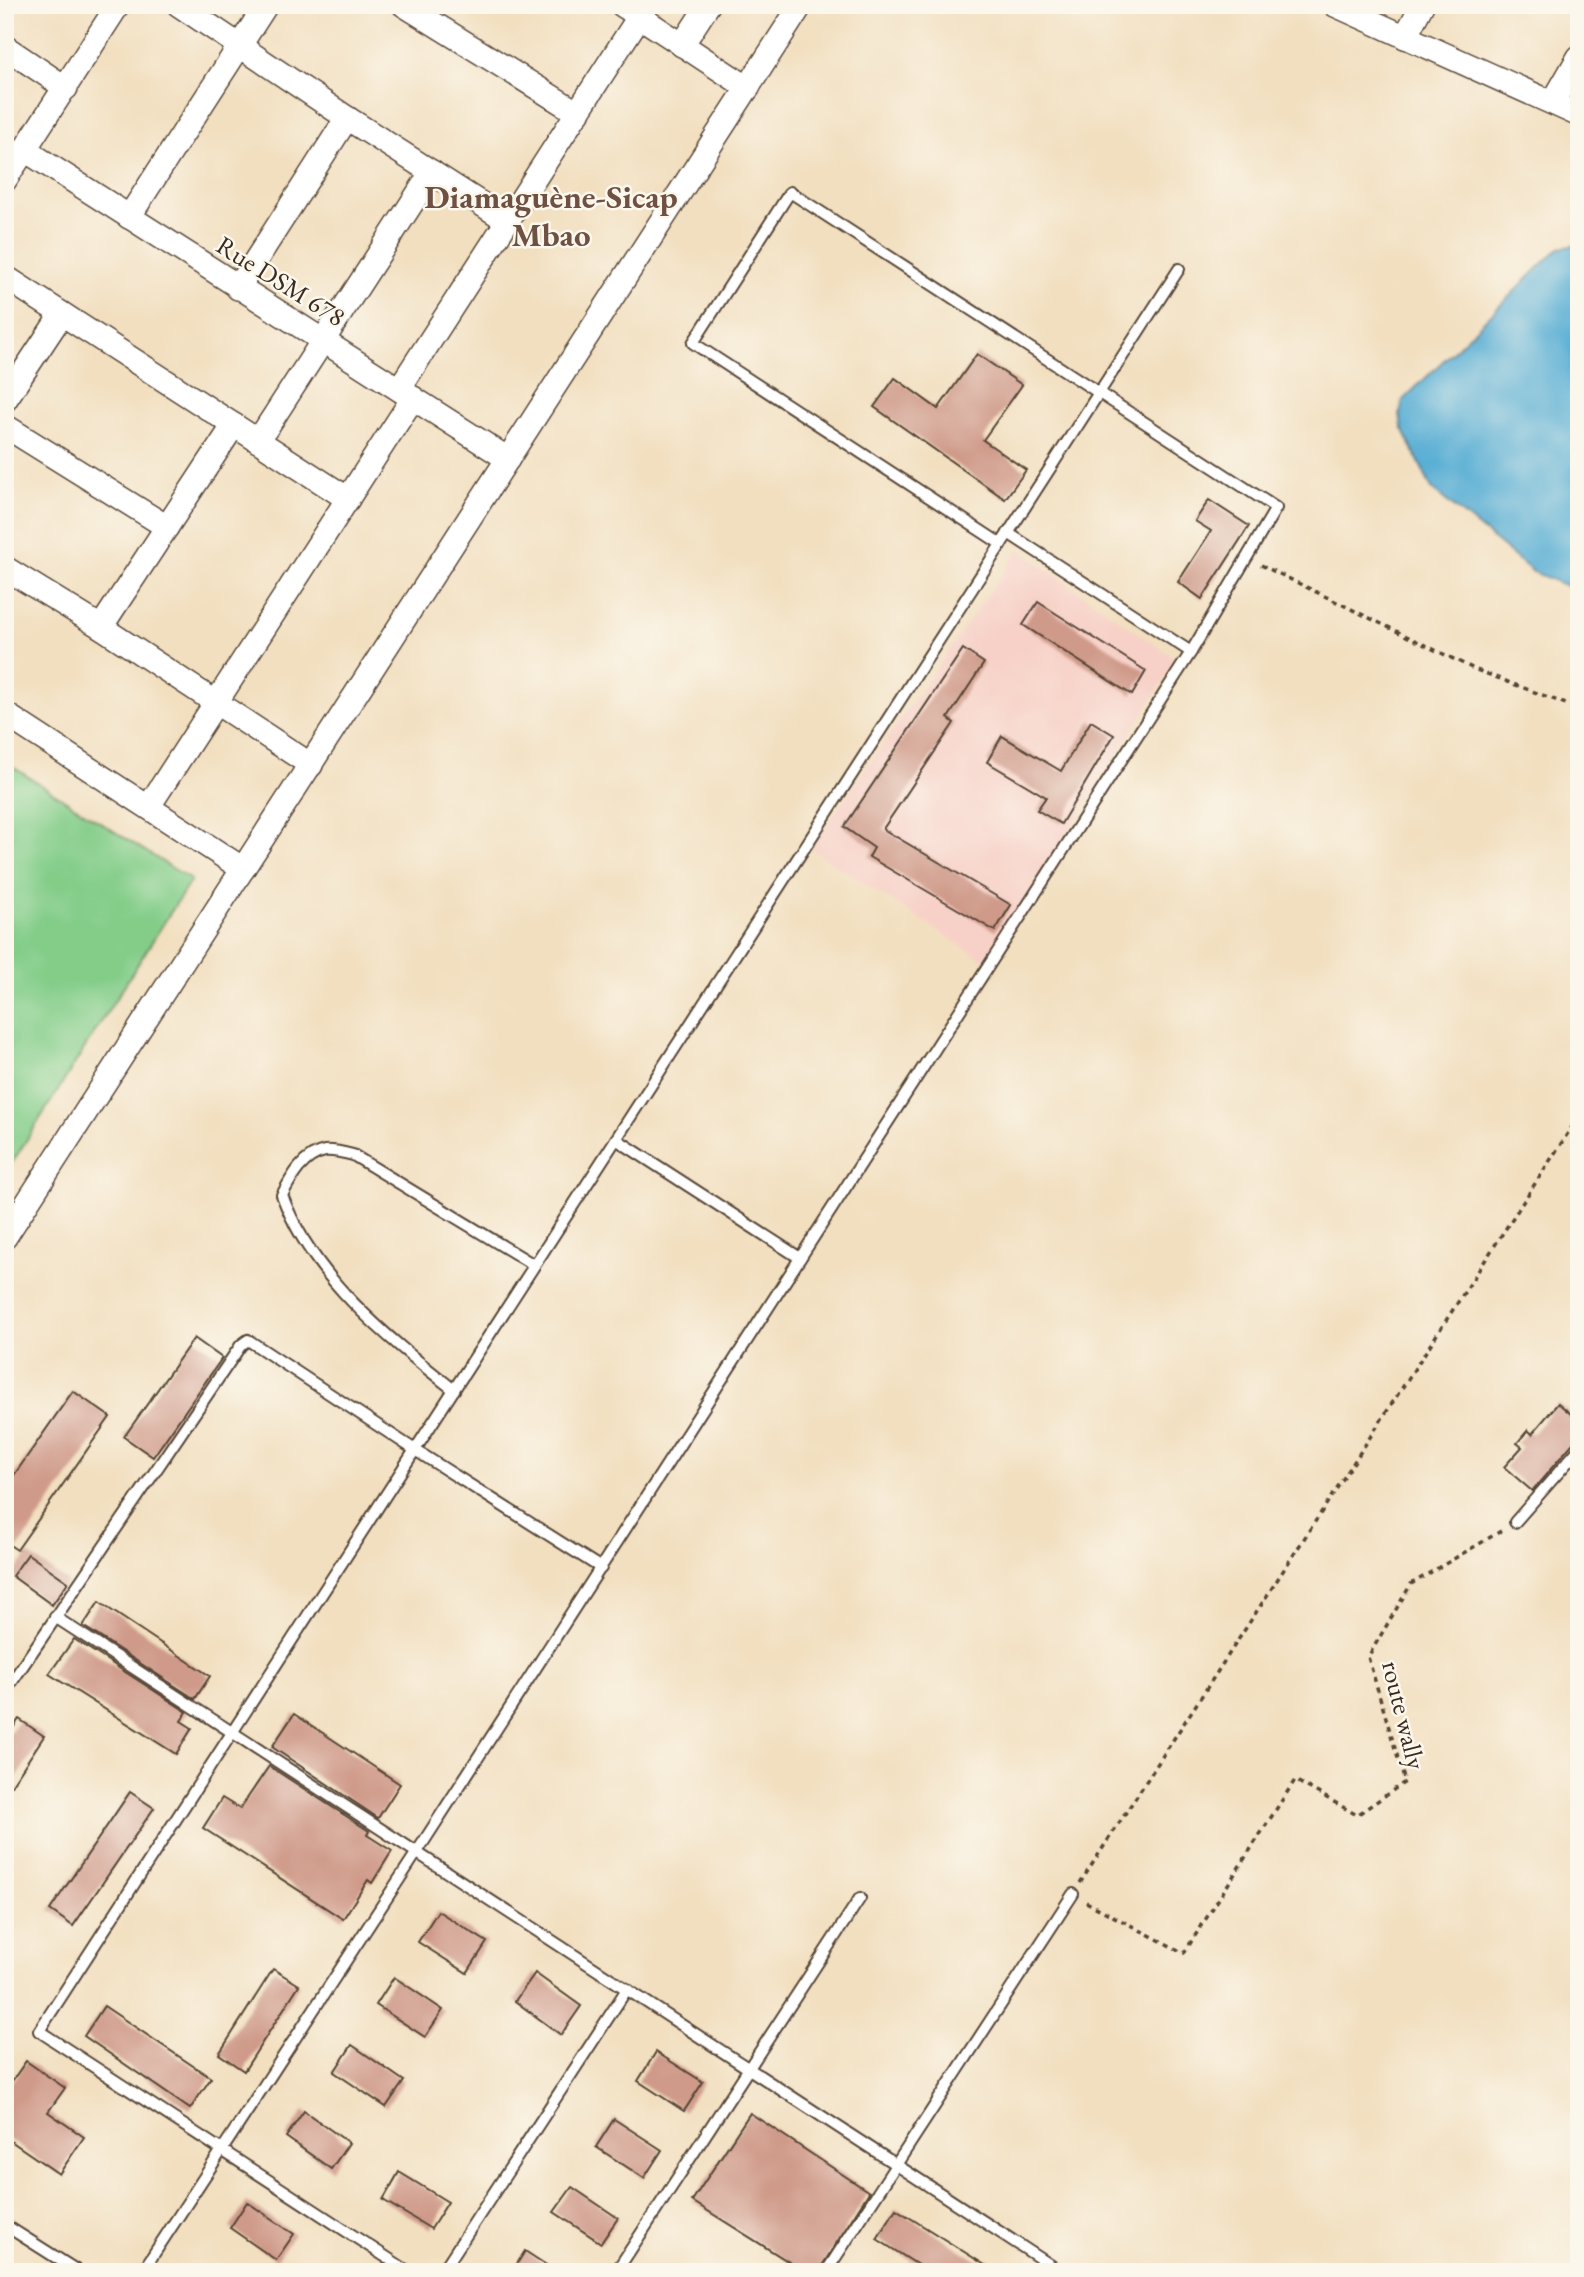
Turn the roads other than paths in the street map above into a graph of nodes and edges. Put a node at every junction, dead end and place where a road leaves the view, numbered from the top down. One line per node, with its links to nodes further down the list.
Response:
1 (118, 5): 16 (street)
2 (179, 5): 12 (street)
3 (266, 5): 12 (street)
4 (404, 5): 18 (street)
5 (708, 5): 11 (street)
6 (801, 5): 15 (street)
7 (1335, 5): 10 (street)
8 (1422, 5): 10 (street)
9 (631, 11): 11 (street); 18 (street)
10 (1405, 37): 17 (street)
11 (682, 45): 15 (street)
12 (240, 46): 20 (street); 24 (street)
13 (5, 47): 16 (street)
14 (1579, 57): 17 (street)
15 (748, 88): 37 (street)
16 (66, 89): 21 (street)
17 (1553, 102): 19 (street)
18 (578, 113): 25 (street)
19 (1579, 114)
20 (347, 118): 22 (street); 28 (street)
21 (25, 150): 23 (street); 24 (street, Rue DSM 678)
22 (432, 172): 25 (street); 30 (street)
23 (5, 180)
24 (129, 217): 28 (street, Rue DSM 678)
25 (508, 221): 32 (street)
26 (1179, 269): 31 (lane)
27 (5, 277): 29 (street)
28 (238, 288): 30 (street, Rue DSM 678)
29 (62, 314): 33 (street); 34 (street)
30 (323, 341): 32 (street, Rue DSM 678); 36 (street)
31 (1099, 392): 40 (lane); 41 (lane); 44 (lane)
32 (406, 394): 37 (street, Rue DSM 678); 38 (street)
33 (5, 400)
34 (234, 425): 36 (street); 39 (street)
35 (5, 426): 39 (street)
36 (258, 441): 38 (street)
37 (508, 459): 47 (street)
38 (348, 499): 45 (street)
39 (167, 527): 43 (street)
40 (1008, 533): 41 (lane); 44 (lane)
41 (1001, 544): 50 (lane)
42 (5, 568): 43 (street)
43 (101, 627): 45 (street)
44 (1191, 652): 52 (lane)
45 (216, 703): 47 (street); 48 (street)
46 (5, 714): 48 (street)
47 (311, 765): 49 (street)
48 (149, 806): 49 (street)
49 (243, 869): 51 (street)
50 (616, 1139): 52 (lane); 53 (lane)
51 (6, 1236)
52 (800, 1258): 58 (lane)
53 (534, 1265): 54 (lane); 54 (lane)
54 (454, 1390): 56 (lane)
55 (1579, 1449): 57 (lane)
56 (415, 1450): 58 (lane); 59 (lane); 61 (lane)
57 (1516, 1522)
58 (601, 1567): 62 (lane)
59 (55, 1617): 60 (lane); 61 (lane)
60 (5, 1692)
61 (232, 1732): 62 (lane); 67 (lane)
62 (417, 1852): 65 (lane); 67 (lane)
63 (1073, 1894): 68 (lane)
64 (860, 1898): 66 (lane)
65 (627, 1989): 66 (lane); 74 (lane)
66 (748, 2068): 68 (lane); 75 (lane)
67 (222, 2150): 72 (lane); 73 (lane)
68 (896, 2165): 70 (lane); 76 (lane)
69 (5, 2225): 71 (lane)
70 (1045, 2261): 77 (lane); 78 (lane)
71 (79, 2272)
72 (142, 2272)
73 (409, 2272)
74 (442, 2272)
75 (616, 2272)
76 (826, 2272)
77 (1037, 2272)
78 (1061, 2272)

